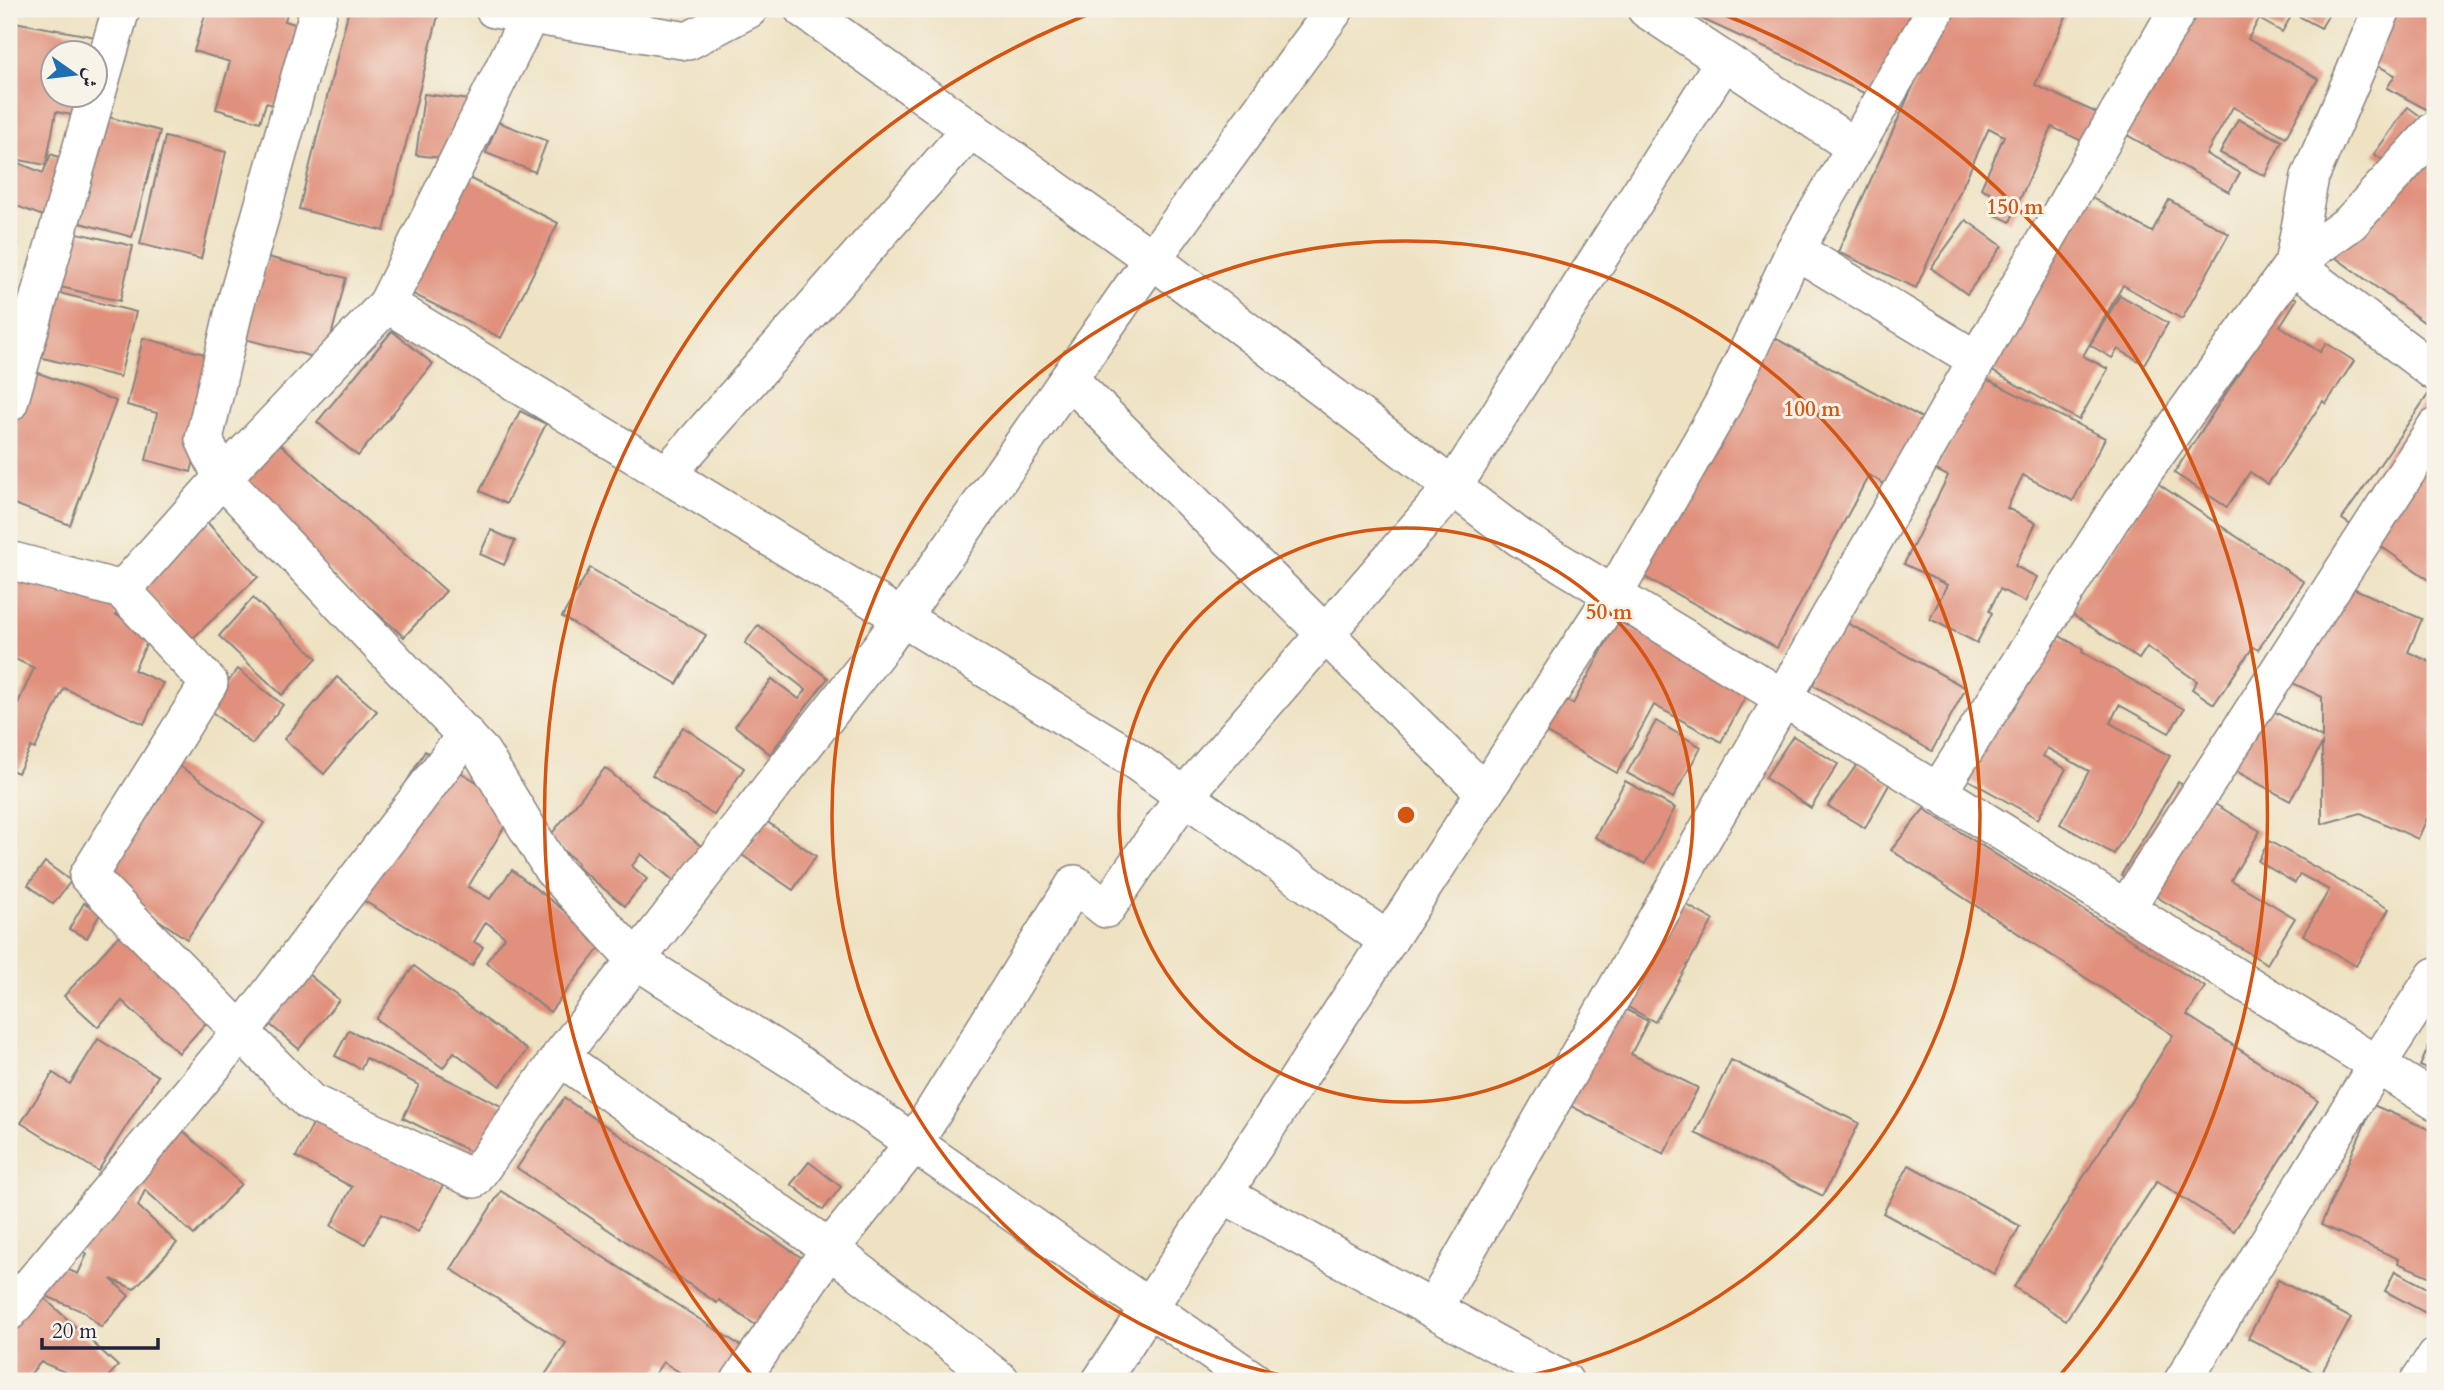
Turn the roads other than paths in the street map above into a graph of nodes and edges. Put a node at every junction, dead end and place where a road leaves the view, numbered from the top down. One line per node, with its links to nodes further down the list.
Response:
1 (121, 9): 23 (street)
2 (319, 9): 26 (street)
3 (494, 9): 11 (street)
4 (803, 9): 13 (street)
5 (1335, 9): 17 (street)
6 (1646, 9): 12 (street)
7 (1936, 9): 15 (street)
8 (2178, 9): 20 (street)
9 (2382, 9): 18 (street)
10 (738, 11): 11 (street)
11 (532, 12): 19 (street)
12 (1724, 61): 15 (street); 27 (street)
13 (971, 130): 17 (street); 25 (street)
14 (2435, 130): 18 (street)
15 (1855, 147): 16 (street)
16 (1795, 250): 20 (street); 30 (street)
17 (1152, 260): 22 (street); 27 (street)
18 (2293, 264): 21 (street); 35 (street)
19 (387, 304): 25 (street); 26 (street)
20 (1977, 360): 33 (street)
21 (2435, 372)
22 (1069, 379): 31 (street); 32 (street)
23 (9, 403)
24 (2435, 428): 38 (street)
25 (667, 474): 31 (street)
26 (222, 478): 29 (street); 34 (street)
27 (1452, 487): 30 (street); 32 (street)
28 (9, 560): 29 (street)
29 (122, 590): 42 (street)
30 (1614, 594): 33 (street); 36 (street)
31 (902, 617): 37 (street); 40 (street)
32 (1325, 634): 36 (street); 37 (street)
33 (1784, 698): 35 (street); 50 (street)
34 (466, 735): 40 (street); 42 (street)
35 (1938, 792): 38 (street)
36 (1485, 793): 39 (street)
37 (1184, 796): 39 (street); 46 (street)
38 (2126, 908): 44 (street)
39 (1388, 941): 47 (street)
40 (636, 960): 43 (street); 46 (street)
41 (2435, 976): 44 (street)
42 (241, 1032): 43 (street); 51 (street)
43 (560, 1057): 48 (street)
44 (2378, 1063): 45 (street); 58 (street)
45 (2435, 1101)
46 (914, 1143): 48 (street); 49 (street)
47 (1223, 1194): 49 (street); 50 (street)
48 (830, 1249): 53 (street); 54 (street)
49 (1149, 1308): 55 (street); 56 (street)
50 (1433, 1309): 57 (street)
51 (9, 1312)
52 (2435, 1357): 59 (street)
53 (740, 1381)
54 (1001, 1381)
55 (1101, 1381)
56 (1254, 1381)
57 (1564, 1381)
58 (2183, 1381)
59 (2420, 1381)

